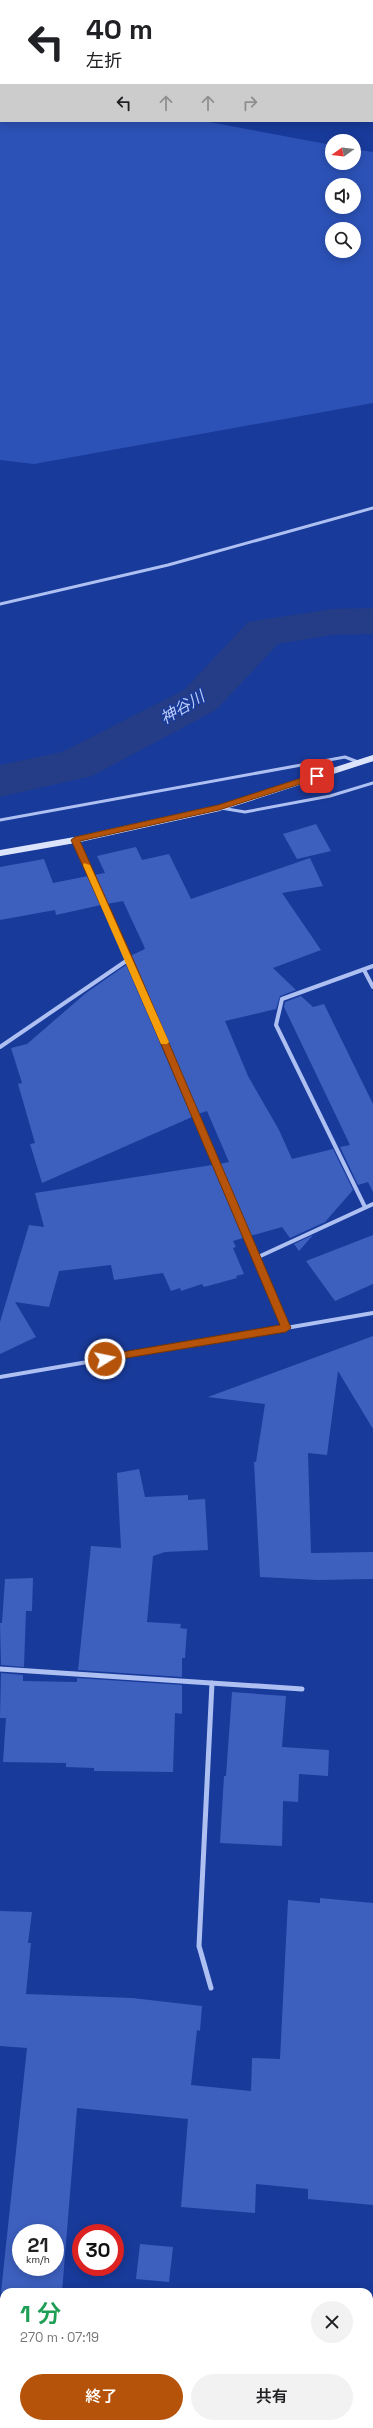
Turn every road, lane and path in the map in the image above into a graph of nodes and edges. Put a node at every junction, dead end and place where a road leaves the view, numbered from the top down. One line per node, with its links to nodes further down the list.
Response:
1 (373, 508): 2 (street)
2 (0, 604)
3 (373, 758): 4 (street)
4 (358, 762): 8 (street); 9 (street)
5 (373, 783): 6 (street)
6 (366, 785): 7 (street); 8 (street)
7 (373, 787)
8 (219, 808): 10 (street)
9 (0, 820)
10 (75, 840): 11 (street); 12 (street)
11 (0, 852)
12 (129, 959): 16 (street); 19 (street)
13 (373, 966): 14 (street)
14 (364, 970): 15 (street); 18 (street)
15 (373, 987)
16 (0, 1047)
17 (373, 1204): 18 (street)
18 (365, 1207): 19 (street)
19 (256, 1258): 21 (street)
20 (373, 1313): 21 (street)
21 (286, 1328): 22 (street)
22 (0, 1377)
23 (0, 1669): 24 (street)
24 (212, 1683): 25 (street); 26 (street)
25 (302, 1689)
26 (211, 1988)

